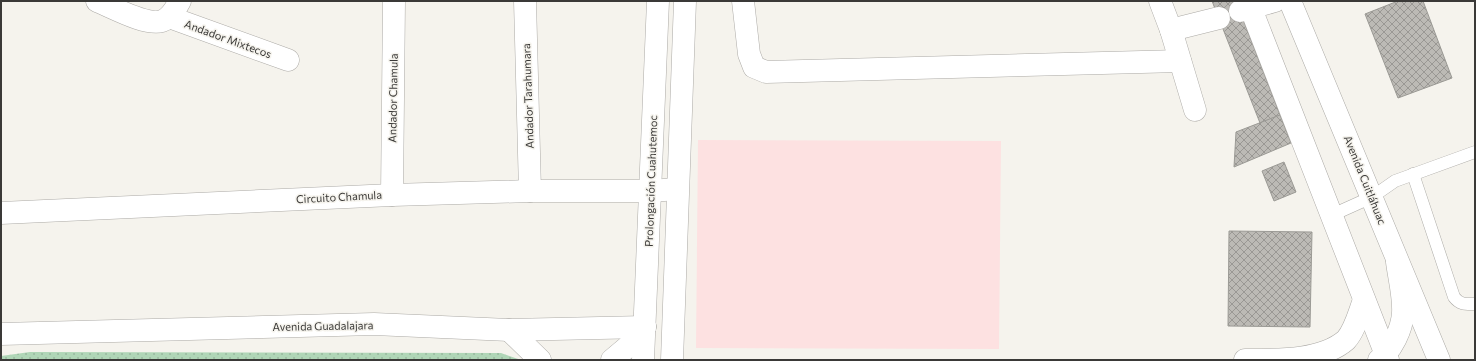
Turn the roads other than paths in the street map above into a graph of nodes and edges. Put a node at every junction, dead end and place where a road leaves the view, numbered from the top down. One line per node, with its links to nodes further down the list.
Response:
1 (97, 1): 11 (street, Andador Mixtecos)
2 (394, 1): 22 (street, Andador Chamula)
3 (525, 1): 21 (street, Andador Tarahumara)
4 (658, 1): 20 (street, Prolongación Cuahutemoc)
5 (685, 1): 19 (street)
6 (744, 1): 15 (street)
7 (1160, 1): 13 (street)
8 (1275, 1): 10 (street)
9 (1290, 1): 23 (street, Avenida Cuitláhuac)
10 (1246, 6): 25 (street)
11 (170, 13): 14 (street, Andador Mixtecos)
12 (1219, 18): 13 (street)
13 (1171, 30): 15 (street)
14 (288, 60)
15 (1180, 61): 16 (street)
16 (1194, 110)
17 (1475, 152): 18 (lane)
18 (1413, 174): 23 (lane); 28 (lane)
19 (677, 189): 20 (street, Circuito Chamula); 36 (street)
20 (651, 191): 21 (street, Circuito Chamula); 29 (street, Prolongación Cuahutemoc)
21 (530, 192): 22 (street, Circuito Chamula)
22 (392, 195): 24 (street, Circuito Chamula)
23 (1372, 197): 25 (lane); 26 (street, Avenida Cuitláhuac)
24 (1, 213)
25 (1332, 215): 27 (street)
26 (1397, 262): 32 (street); 38 (street, Avenida Cuitláhuac)
27 (1364, 300): 32 (street); 37 (street)
28 (1475, 304)
29 (645, 328): 30 (street, Avenida Guadalajara); 34 (street); 35 (street, Prolongación Cuahutemoc)
30 (509, 330): 31 (street, Avenida Guadalajara); 33 (street)
31 (1, 334)
32 (1385, 358)
33 (540, 360)
34 (612, 360)
35 (643, 360)
36 (672, 360)
37 (1245, 360)
38 (1439, 360)

